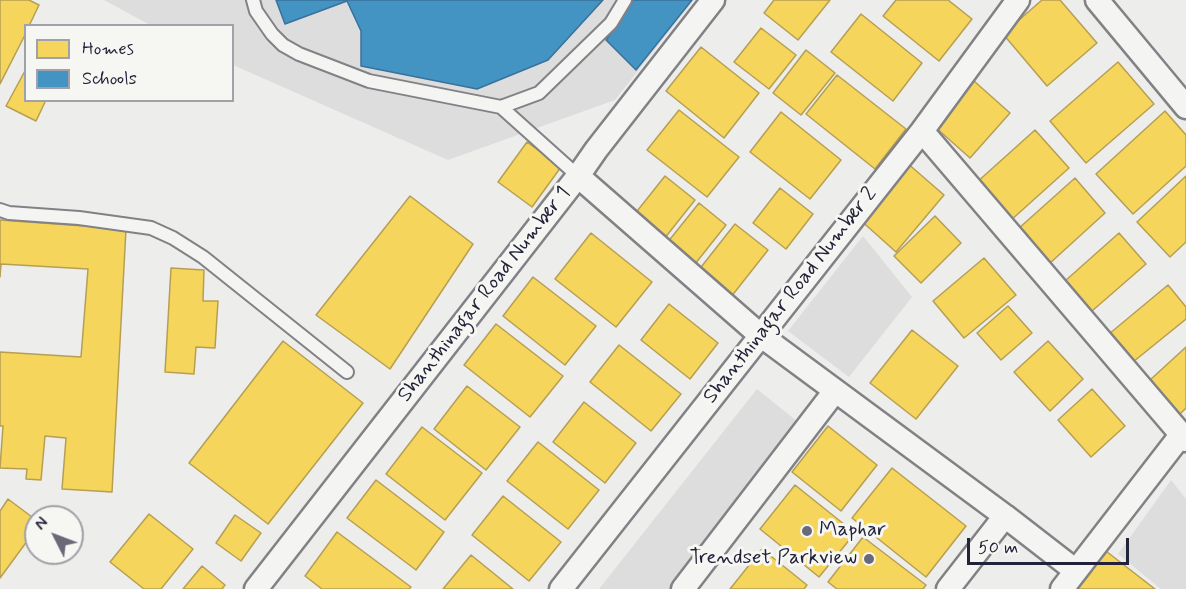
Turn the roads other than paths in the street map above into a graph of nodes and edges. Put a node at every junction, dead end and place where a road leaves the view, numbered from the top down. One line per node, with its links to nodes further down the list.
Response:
1 (253, 0): 6 (lane)
2 (626, 0): 6 (lane)
3 (712, 0): 9 (street, Shanthinagar Road Number 1)
4 (1018, 0): 8 (street, Shanthinagar Road Number 2)
5 (1097, 0): 7 (street)
6 (501, 107): 9 (lane)
7 (1186, 107)
8 (922, 131): 11 (street, Shanthinagar Road Number 2); 14 (street)
9 (578, 176): 11 (street); 17 (street, Shanthinagar Road Number 1)
10 (0, 210): 12 (lane)
11 (760, 335): 13 (street); 18 (street, Shanthinagar Road Number 2)
12 (347, 372)
13 (835, 391): 15 (street); 19 (street)
14 (1184, 437): 16 (street)
15 (1005, 516): 16 (street); 20 (street)
16 (1076, 571): 21 (street)
17 (256, 589)
18 (561, 589)
19 (683, 589)
20 (948, 589)
21 (1062, 589)

